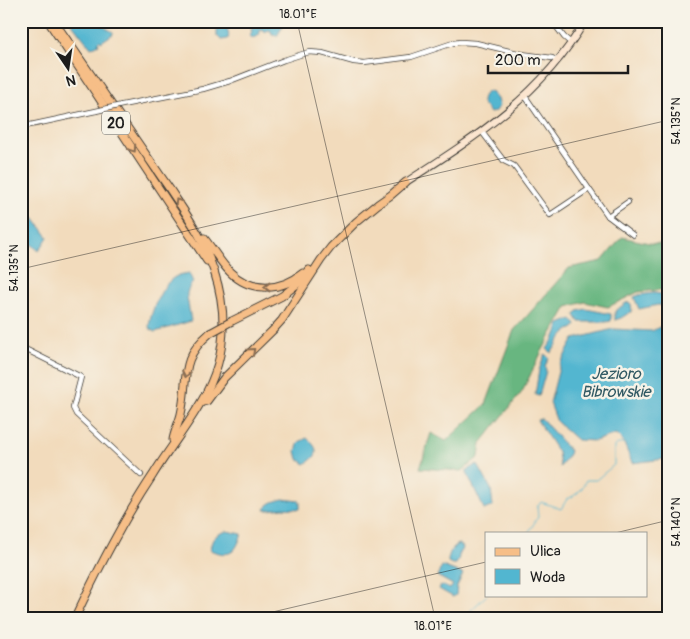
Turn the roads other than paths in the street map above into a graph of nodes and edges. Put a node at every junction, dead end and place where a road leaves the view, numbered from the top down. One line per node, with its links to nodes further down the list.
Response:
1 (48, 21): 17 (main road, 20, one-way to 17)
2 (54, 21): 13 (main road, 20, one-way to 2)
3 (552, 21): 5 (street)
4 (585, 21): 5 (main road)
5 (572, 43): 6 (main road)
6 (558, 61): 7 (main road); 8 (street, bridge)
7 (525, 96): 9 (main road); 11 (street)
8 (21, 127)
9 (482, 132): 10 (main road); 11 (street)
10 (406, 182): 16 (main road); 19 (main road, one-way to 10)
11 (588, 189): 14 (street)
12 (628, 202): 14 (street)
13 (187, 216): 16 (main road, one-way to 13); 17 (main road, 20)
14 (608, 216): 15 (street)
15 (633, 235)
16 (310, 268): 20 (main road, one-way to 20, bridge)
17 (214, 272): 19 (main road, 20)
18 (21, 347): 21 (street)
19 (201, 403): 20 (main road, 20)
20 (173, 444): 22 (main road, 20)
21 (141, 475)
22 (75, 618)

